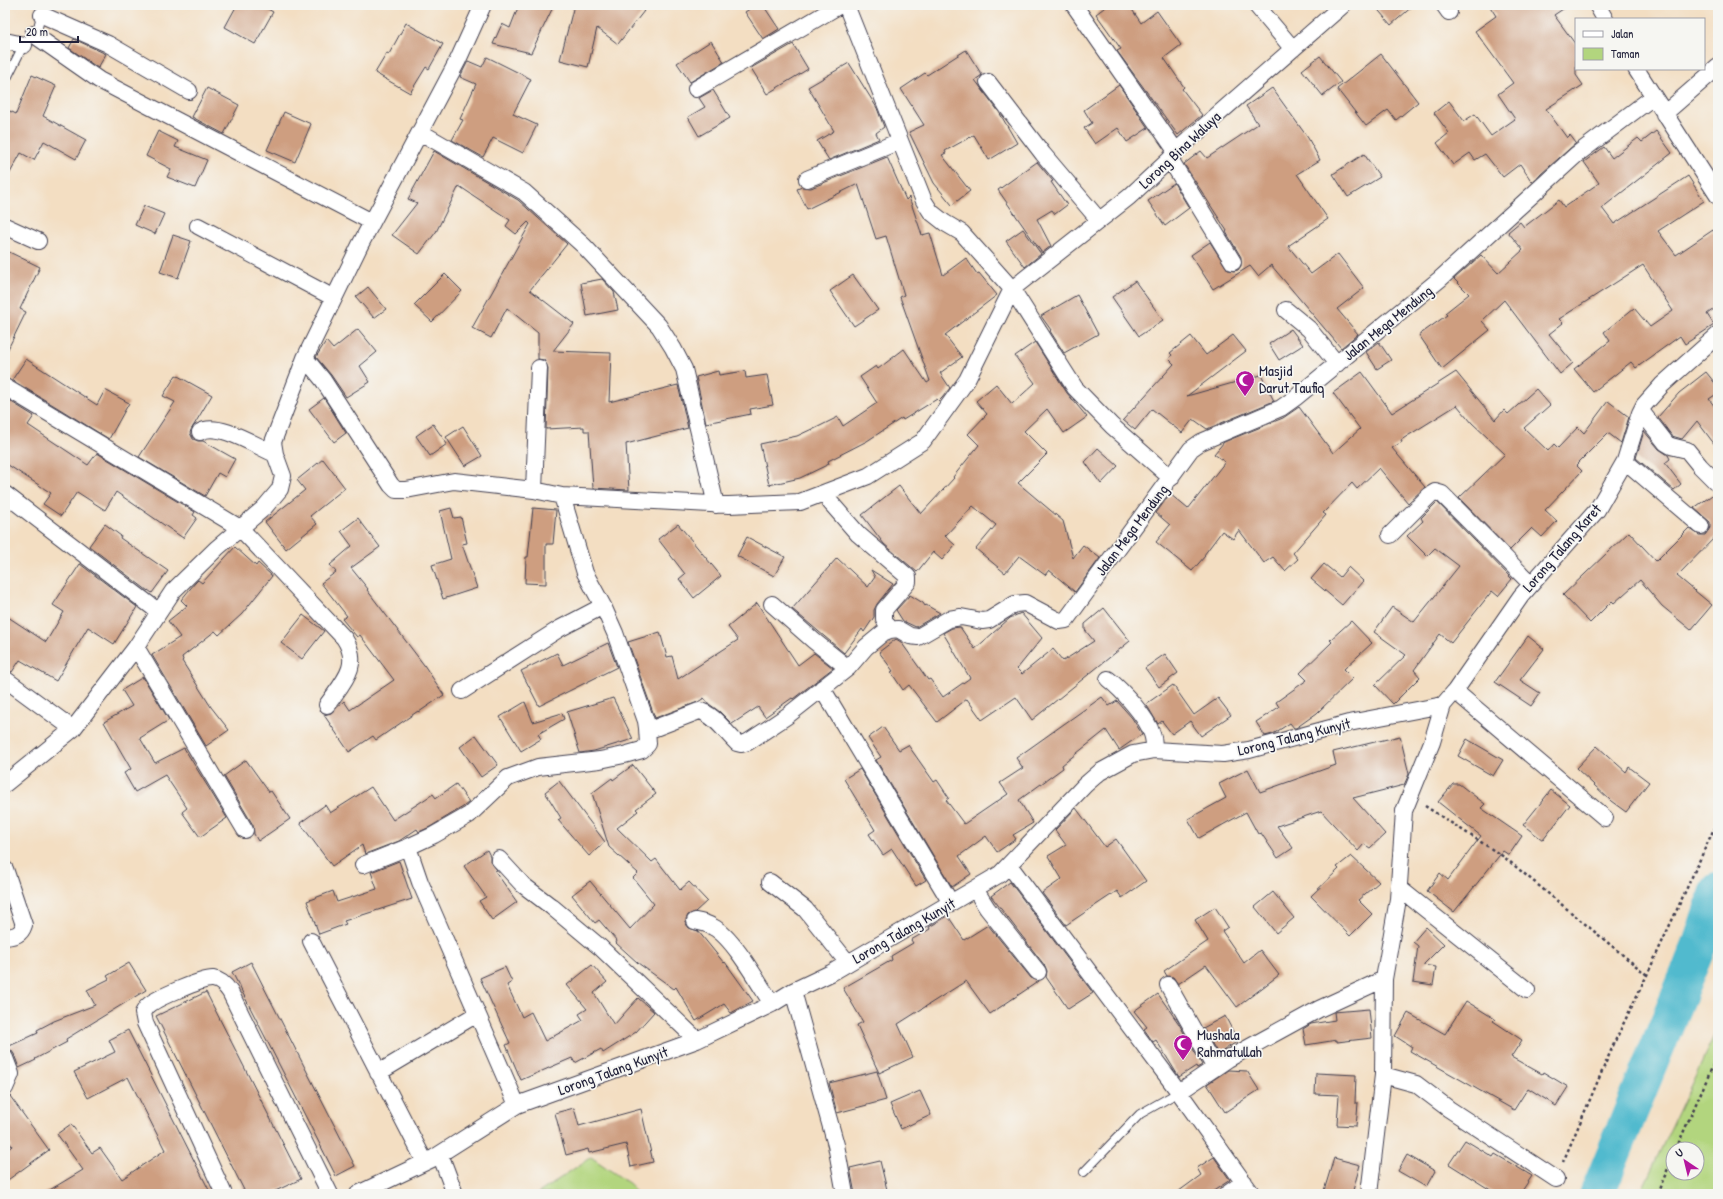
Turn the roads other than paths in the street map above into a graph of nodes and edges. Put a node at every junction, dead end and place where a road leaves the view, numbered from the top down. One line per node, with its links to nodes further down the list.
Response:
1 (484, 5): 21 (street)
2 (840, 5): 17 (street)
3 (846, 5): 22 (street)
4 (1074, 5): 23 (street)
5 (1256, 5): 12 (street)
6 (1343, 5): 12 (street, Lorong Bina Waluya)
7 (1597, 5): 9 (street)
8 (43, 10): 10 (lane); 18 (street)
9 (1604, 18)
10 (28, 39): 11 (street); 15 (lane); 27 (street)
11 (5, 41)
12 (1293, 49): 23 (street, Lorong Bina Waluya)
13 (1718, 67): 20 (street)
14 (1637, 70): 19 (street)
15 (5, 82)
16 (988, 82): 26 (street)
17 (696, 89)
18 (188, 90)
19 (1653, 97): 20 (street); 37 (street, Jalan Mega Mendung)
20 (1664, 114): 25 (street)
21 (420, 132): 27 (street); 50 (street)
22 (900, 141): 24 (street); 32 (street)
23 (1173, 155): 26 (street, Lorong Bina Waluya); 31 (street)
24 (806, 179)
25 (1718, 196)
26 (1100, 220): 32 (street, Lorong Bina Waluya)
27 (372, 222): 33 (street)
28 (5, 226): 30 (street)
29 (198, 226): 33 (street)
30 (38, 241)
31 (1232, 262)
32 (1012, 289): 44 (street); 47 (street)
33 (334, 298): 36 (street)
34 (1286, 310): 37 (street)
35 (1718, 335): 40 (street, Lorong Talang Karet)
36 (305, 358): 42 (street); 46 (street)
37 (1337, 364): 44 (street, Jalan Mega Mendung)
38 (539, 368): 46 (street)
39 (5, 386): 52 (street)
40 (1641, 411): 43 (street, Lorong Talang Karet); 45 (street)
41 (200, 432): 42 (street)
42 (275, 454): 52 (street)
43 (1625, 461): 51 (street); 54 (street, Lorong Talang Karet)
44 (1171, 478): 58 (street, Jalan Mega Mendung)
45 (1718, 484)
46 (534, 490): 49 (street)
47 (828, 491): 50 (street); 58 (street)
48 (5, 494): 57 (street)
49 (562, 496): 50 (street); 56 (street)
50 (716, 505)
51 (1701, 526)
52 (240, 528): 57 (street); 66 (street)
53 (1390, 536): 54 (street)
54 (1532, 584): 65 (street, Lorong Talang Karet)
55 (772, 604): 60 (street)
56 (603, 606): 64 (street); 68 (street)
57 (159, 612): 59 (street)
58 (890, 630): 60 (street)
59 (136, 647): 69 (street); 73 (street)
60 (848, 668): 63 (street)
61 (5, 679): 69 (street)
62 (1108, 679): 70 (street)
63 (822, 688): 68 (street); 82 (street)
64 (462, 691)
65 (1455, 691): 67 (street, Lorong Talang Karet); 72 (street)
66 (327, 705)
67 (1443, 705): 70 (street, Lorong Talang Kunyit); 80 (street)
68 (647, 728): 74 (street)
69 (72, 729): 71 (street)
70 (1154, 750): 77 (street, Lorong Talang Kunyit)
71 (5, 784)
72 (1605, 818)
73 (245, 830)
74 (408, 847): 76 (street); 93 (street)
75 (499, 860): 94 (street)
76 (363, 865)
77 (1009, 865): 81 (street, Lorong Talang Kunyit); 100 (street)
78 (5, 869): 84 (street)
79 (770, 882): 86 (street)
80 (1399, 888): 88 (street); 90 (street)
81 (975, 889): 82 (street, Lorong Talang Kunyit); 87 (street)
82 (951, 903): 86 (street, Lorong Talang Kunyit)
83 (695, 920): 92 (street)
84 (5, 937)
85 (311, 941): 97 (street)
86 (848, 963): 91 (street, Lorong Talang Kunyit)
87 (1038, 972)
88 (1384, 979): 96 (street); 98 (street)
89 (1168, 985): 96 (street)
90 (1527, 990)
91 (793, 991): 92 (street, Lorong Talang Kunyit); 111 (street)
92 (772, 1004): 94 (street, Lorong Talang Kunyit)
93 (477, 1014): 97 (street); 101 (street)
94 (697, 1040): 101 (street, Lorong Talang Kunyit)
95 (5, 1058): 99 (street)
96 (1215, 1068): 100 (street)
97 (378, 1072): 103 (street)
98 (1383, 1075): 105 (street); 113 (street)
99 (5, 1088)
100 (1178, 1092): 104 (lane); 106 (street)
101 (517, 1105): 102 (street, Lorong Talang Kunyit)
102 (440, 1154): 103 (street, Lorong Talang Kunyit); 110 (street)
103 (425, 1162): 109 (street, Lorong Talang Kunyit)
104 (1084, 1172)
105 (1556, 1179)
106 (1248, 1188): 112 (street)
107 (224, 1194): 108 (street)
108 (330, 1194)
109 (358, 1194)
110 (455, 1194)
111 (845, 1194)
112 (1227, 1194)
113 (1369, 1194)

